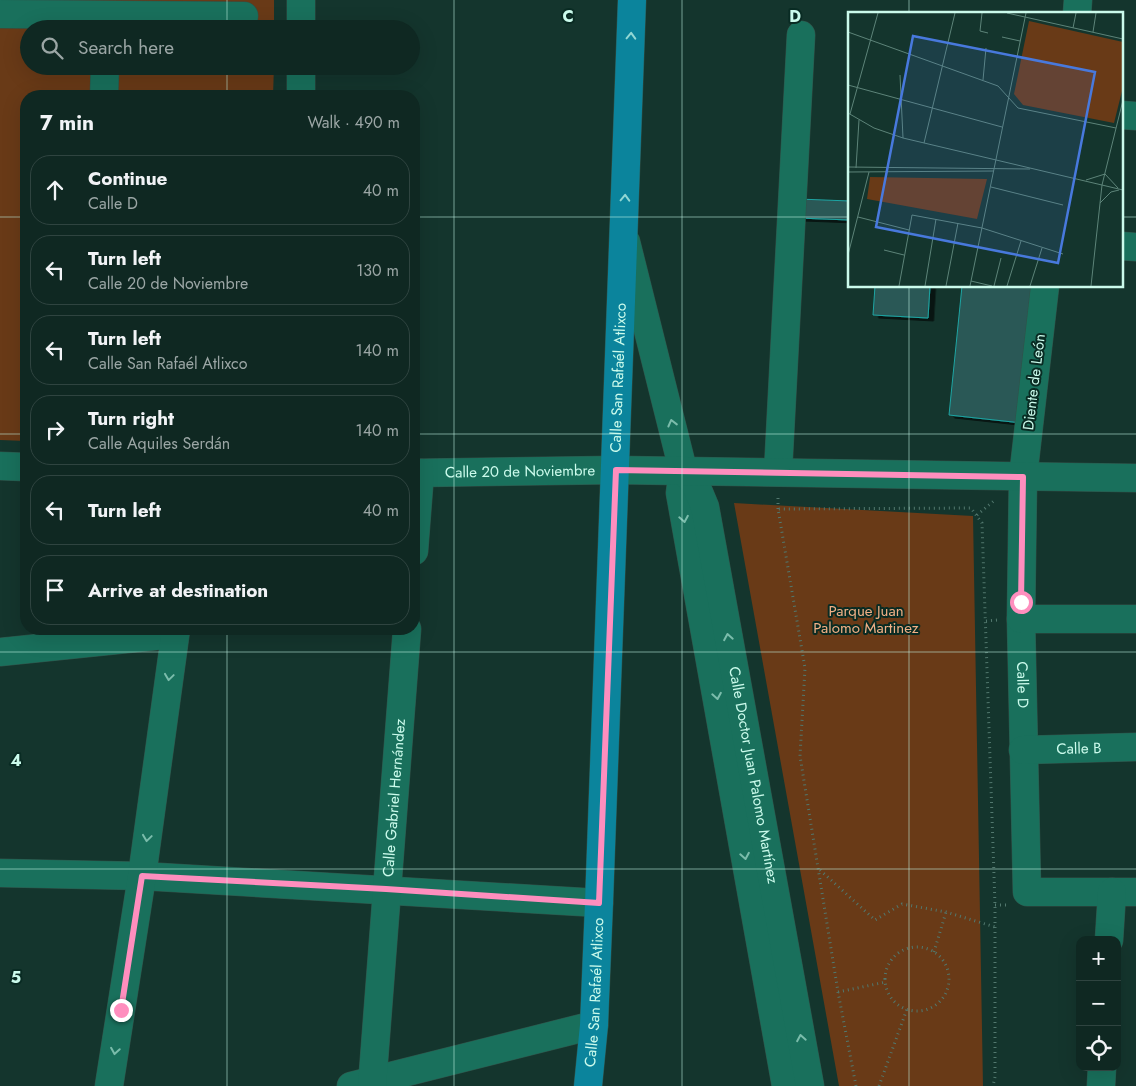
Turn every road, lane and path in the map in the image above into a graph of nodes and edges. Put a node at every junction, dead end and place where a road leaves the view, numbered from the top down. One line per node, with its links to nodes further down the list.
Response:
1 (301, 0): 6 (street)
2 (632, 0): 12 (main road, Calle San Rafaél Atlixco, one-way to 2)
3 (0, 14): 4 (street)
4 (107, 14): 5 (street)
5 (244, 16)
6 (301, 20)
7 (801, 35): 19 (street)
8 (105, 75): 10 (street)
9 (301, 75): 11 (street)
10 (104, 90)
11 (301, 90)
12 (624, 233): 16 (main road, Calle San Rafaél Atlixco); 17 (street, Calle Doctor Juan Palomo Martínez, one-way to 12)
13 (1045, 288): 20 (street, Diente de León)
14 (0, 466): 15 (street)
15 (20, 467)
16 (616, 470): 17 (street, Calle 20 de Noviembre); 18 (street, Calle 20 de Noviembre); 35 (main road, Calle San Rafaél Atlixco)
17 (683, 470): 19 (street, Calle 20 de Noviembre); 48 (street, Calle Doctor Juan Palomo Martínez, one-way to 48); 49 (street, Calle Doctor Juan Palomo Martínez, one-way to 17)
18 (420, 472)
19 (778, 472): 20 (street, Calle 20 de Noviembre)
20 (1023, 477): 21 (street, Calle 20 de Noviembre); 22 (street, Calle D)
21 (1136, 478)
22 (1021, 620): 23 (street); 29 (street, Calle D)
23 (1136, 620)
24 (150, 635): 27 (street)
25 (176, 635): 32 (street, one-way to 32)
26 (407, 635): 33 (street, Calle Gabriel Hernández)
27 (0, 652)
28 (1136, 747): 29 (street, Calle B)
29 (1023, 750): 34 (street, Calle D)
30 (819, 870): 36 (path); 37 (path); 41 (path)
31 (0, 873): 32 (street)
32 (142, 876): 33 (street); 46 (street, one-way to 46)
33 (386, 889): 35 (street); 45 (street, Calle Gabriel Hernández)
34 (1124, 892): 38 (street)
35 (599, 903): 43 (main road, Calle San Rafaél Atlixco)
36 (946, 912): 37 (path); 39 (path)
37 (995, 927): 52 (path)
38 (1110, 936)
39 (934, 952): 40 (path); 42 (path)
40 (886, 982): 41 (path); 42 (path)
41 (838, 992): 50 (path)
42 (907, 1009): 51 (path)
43 (594, 1025): 45 (street); 47 (main road, Calle San Rafaél Atlixco)
44 (1102, 1071): 53 (street)
45 (365, 1084)
46 (109, 1086)
47 (588, 1086)
48 (786, 1086)
49 (810, 1086)
50 (856, 1086)
51 (879, 1086)
52 (993, 1086)
53 (1101, 1086)

